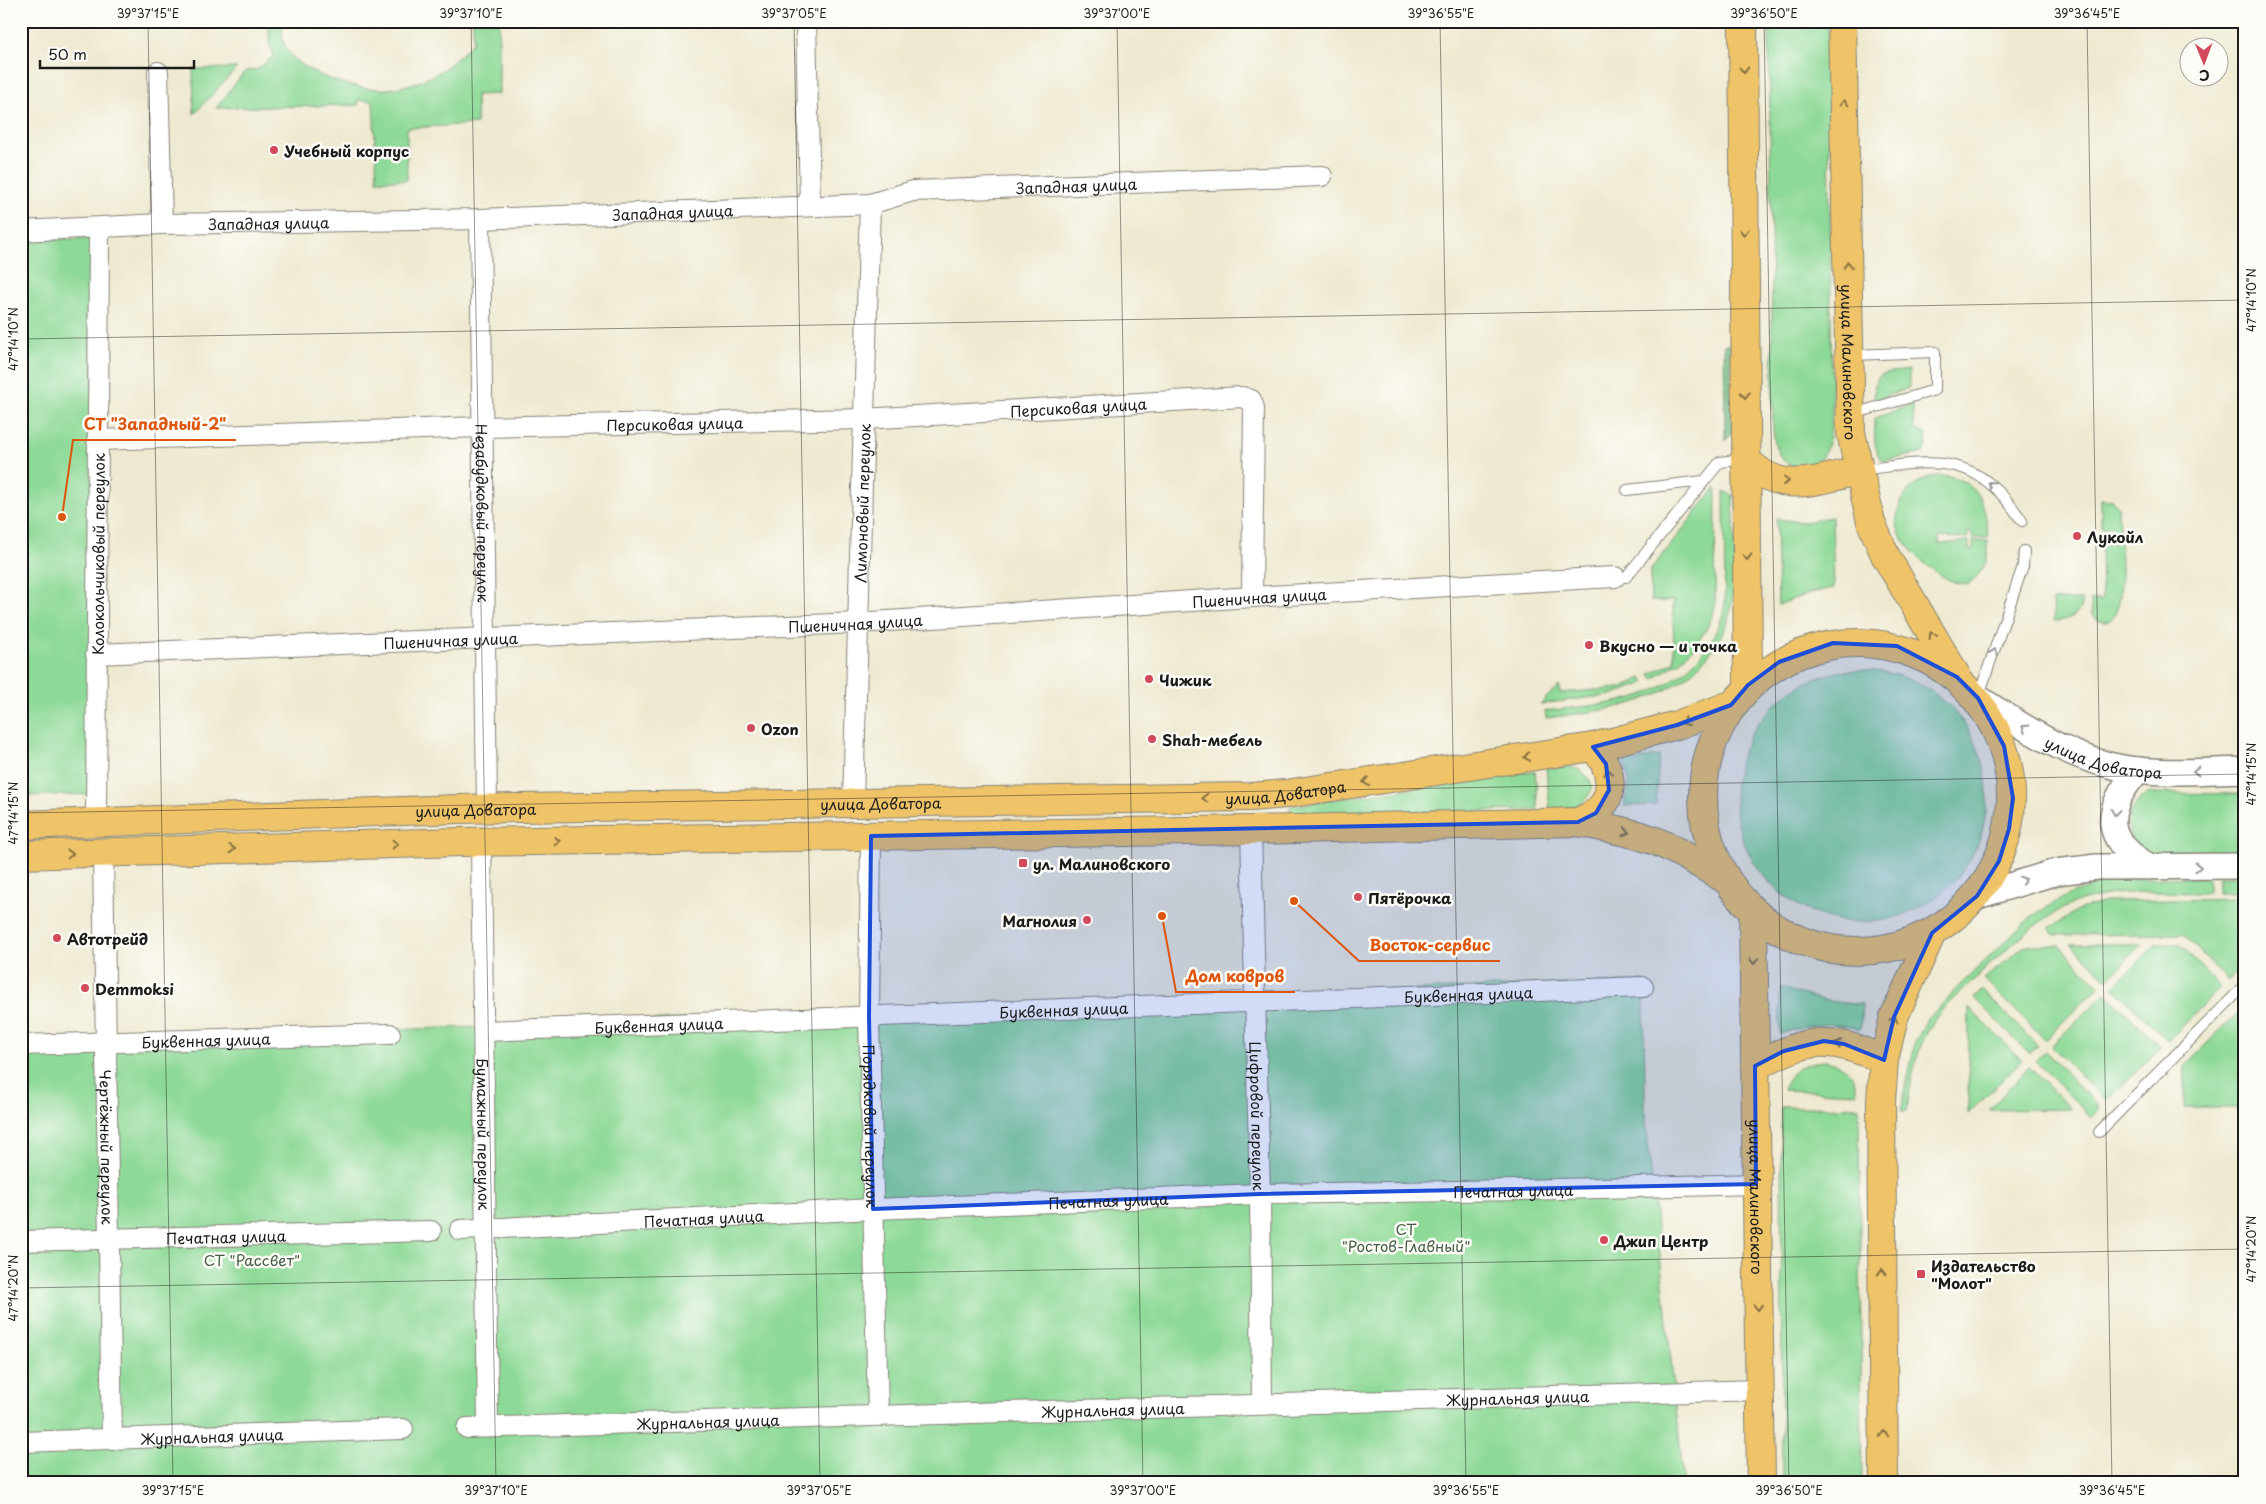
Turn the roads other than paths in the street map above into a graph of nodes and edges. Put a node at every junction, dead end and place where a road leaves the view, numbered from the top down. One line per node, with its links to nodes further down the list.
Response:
1 (806, 21): 7 (street)
2 (1743, 21): 17 (main road, one-way to 17)
3 (1842, 21): 12 (main road, улица Малиновского, one-way to 3)
4 (158, 72): 9 (street)
5 (1322, 176): 6 (street, Западная улица)
6 (870, 204): 7 (street, Западная улица); 14 (street, Лимоновый переулок)
7 (810, 205): 8 (street, Западная улица)
8 (480, 218): 9 (street, Западная улица); 15 (street, Незабудковый переулок)
9 (162, 224): 10 (street, Западная улица)
10 (99, 228): 11 (street, Западная улица); 16 (street, Колокольчиковый переулок)
11 (21, 231)
12 (1850, 355): 13 (main road, улица Малиновского); 13 (lane)
13 (1851, 415): 18 (main road, улица Малиновского)
14 (863, 418): 15 (street, Персиковая улица); 24 (street, Персиковая улица); 25 (street, Лимоновый переулок)
15 (481, 427): 16 (street, Персиковая улица); 26 (street, Незабудковый переулок)
16 (97, 440): 27 (street, Колокольчиковый переулок)
17 (1745, 458): 18 (main road, one-way to 18); 19 (lane); 29 (main road, one-way to 29)
18 (1858, 471): 21 (lane, one-way to 18); 28 (main road, улица Малиновского, one-way to 18)
19 (1703, 481): 20 (lane); 23 (lane)
20 (1627, 490)
21 (2022, 521)
22 (2024, 551): 30 (lane, one-way to 22)
23 (1615, 577): 24 (street, Пшеничная улица)
24 (1252, 597): 25 (street, Пшеничная улица)
25 (858, 623): 26 (street, Пшеничная улица); 34 (street, Лимоновый переулок)
26 (485, 637): 27 (street, Пшеничная улица); 35 (street, Незабудковый переулок)
27 (96, 654): 36 (street, Колокольчиковый переулок)
28 (1957, 677): 29 (main road); 30 (main road)
29 (1739, 695): 31 (main road, улица Доватора, one-way to 31); 46 (main road)
30 (1978, 698): 32 (street, улица Доватора, one-way to 30); 47 (main road)
31 (1593, 747): 34 (main road, улица Доватора, one-way to 34); 37 (main road, one-way to 31)
32 (2138, 770): 33 (street, улица Доватора, one-way to 32); 45 (street, one-way to 45)
33 (2245, 770)
34 (853, 803): 35 (main road, улица Доватора)
35 (487, 808): 36 (main road, улица Доватора)
36 (96, 822): 38 (main road, улица Доватора)
37 (1578, 822): 39 (main road); 46 (main road, one-way to 46)
38 (21, 825)
39 (1251, 830): 40 (main road); 52 (street, Цифровой переулок)
40 (872, 836): 41 (main road, one-way to 40); 53 (street, Порядковый переулок)
41 (481, 842): 42 (main road, one-way to 41); 54 (street, Бумажный переулок)
42 (104, 853): 43 (main road, one-way to 42); 56 (street, Чертёжный переулок)
43 (21, 855)
44 (2245, 866): 45 (street, one-way to 44)
45 (2150, 867): 47 (street, one-way to 45)
46 (1725, 879): 48 (main road)
47 (1977, 896): 49 (main road)
48 (1753, 912): 49 (main road); 59 (main road, улица Малиновского, one-way to 59)
49 (1932, 932): 58 (main road, one-way to 49)
50 (2245, 985): 60 (lane)
51 (1643, 987): 52 (street, Буквенная улица)
52 (1256, 1001): 53 (street, Буквенная улица); 62 (street, Цифровой переулок)
53 (869, 1017): 54 (street, Буквенная улица); 63 (street, Порядковый переулок)
54 (484, 1031): 64 (street, Бумажный переулок)
55 (390, 1034): 56 (street, Буквенная улица)
56 (105, 1042): 57 (street, Буквенная улица); 67 (street, Чертёжный переулок)
57 (21, 1045)
58 (1884, 1060): 59 (main road, one-way to 59); 78 (main road, one-way to 58)
59 (1755, 1066): 61 (main road, улица Малиновского)
60 (2099, 1132)
61 (1756, 1184): 62 (street, Печатная улица); 69 (main road, улица Малиновского, one-way to 69)
62 (1260, 1194): 63 (street, Печатная улица); 70 (street, Цифровой переулок)
63 (873, 1209): 64 (street, Печатная улица); 71 (street, Порядковый переулок)
64 (486, 1229): 65 (street, Печатная улица); 72 (street, Бумажный переулок)
65 (460, 1230)
66 (431, 1231): 67 (street, Печатная улица)
67 (109, 1239): 68 (street, Печатная улица); 75 (street, Чертёжный переулок)
68 (21, 1241)
69 (1759, 1390): 70 (street, Журнальная улица); 77 (main road, улица Малиновского)
70 (1262, 1403): 71 (street, Журнальная улица)
71 (878, 1415): 72 (street, Журнальная улица)
72 (488, 1427): 73 (street, Журнальная улица)
73 (467, 1428)
74 (403, 1429): 75 (street, Журнальная улица)
75 (112, 1440): 76 (street, Журнальная улица)
76 (21, 1442)
77 (1761, 1483)
78 (1884, 1483)

